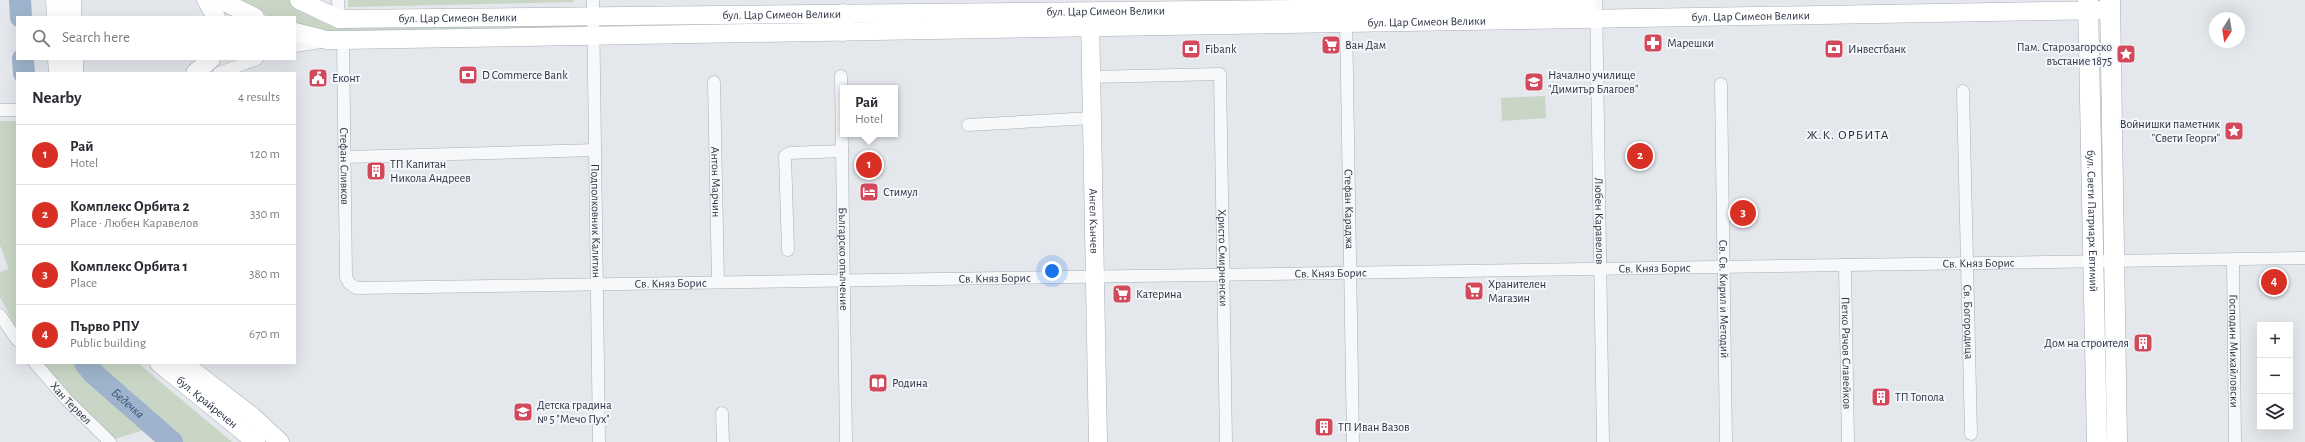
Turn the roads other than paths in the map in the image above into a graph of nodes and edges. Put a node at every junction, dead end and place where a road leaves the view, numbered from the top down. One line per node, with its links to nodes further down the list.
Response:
1 (55, 0): 13 (main road)
2 (72, 0): 14 (main road)
3 (206, 0): 15 (main road)
4 (220, 0): 16 (main road)
5 (299, 0): 17 (main road, бул. Цар Симеон Велики)
6 (338, 0): 17 (street)
7 (2088, 4): 8 (main road, бул. Цар Симеон Велики); 10 (main road, бул. Цар Симеон Велики); 48 (main road, бул. Свети Патриарх Евтимий)
8 (2110, 4): 48 (main road, бул. Свети Патриарх Евтимий)
9 (593, 8): 17 (main road, бул. Цар Симеон Велики); 18 (main road, бул. Цар Симеон Велики); 20 (street, Подполковник Калитин)
10 (1596, 8): 11 (main road, бул. Цар Симеон Велики); 52 (street, Любен Каравелов)
11 (1346, 11): 12 (main road, бул. Цар Симеон Велики); 53 (street, Стефан Караджа)
12 (1090, 13): 18 (main road, бул. Цар Симеон Велики); 32 (main road, Ангел Кънчев)
13 (56, 16)
14 (72, 16)
15 (215, 16)
16 (253, 16)
17 (338, 19)
18 (843, 23): 20 (main road, бул. Цар Симеон Велики)
19 (296, 32): 21 (main road, бул. Цар Симеон Велики)
20 (593, 36): 21 (main road, бул. Цар Симеон Велики); 42 (street, Подполковник Калитин)
21 (339, 40): 22 (street, бул. Цар Симеон Велики); 44 (street, Стефан Сливков)
22 (296, 46)
23 (57, 60): 27 (main road)
24 (74, 60): 28 (main road)
25 (210, 60): 29 (main road)
26 (254, 60): 30 (street)
27 (58, 72)
28 (74, 72)
29 (197, 72)
30 (222, 72)
31 (841, 76): 35 (street, Българско опълчение)
32 (1091, 77): 39 (main road, Ангел Кънчев); 54 (street, Христо Смирненски)
33 (714, 82): 57 (street, Антон Марчин)
34 (1721, 84): 51 (street, Св. Св. Кирил и Методий)
35 (841, 85)
36 (1963, 91): 49 (street, Св. Богородица)
37 (0, 110): 38 (street)
38 (16, 110)
39 (1092, 118): 40 (street); 55 (main road, Ангел Кънчев)
40 (968, 125)
41 (842, 137): 43 (street, Българско опълчение)
42 (595, 150): 44 (street); 58 (street, Подполковник Калитин)
43 (842, 151): 45 (street); 56 (street, Българско опълчение)
44 (345, 157): 59 (street, Стефан Сливков)
45 (788, 250)
46 (2305, 258): 47 (street, Св. Княз Борис)
47 (2233, 260): 48 (street, Св. Княз Борис); 81 (street, Господин Михайловски)
48 (2103, 261): 49 (street, Св. Княз Борис); 79 (main road, бул. Свети Патриарх Евтимий); 80 (main road, бул. Свети Патриарх Евтимий)
49 (1967, 263): 50 (street, Св. Княз Борис); 66 (street, Св. Богородица)
50 (1845, 265): 51 (street, Св. Княз Борис); 78 (street, Петко Рачов Славейков)
51 (1724, 266): 52 (street, Св. Княз Борис); 77 (street, Св. Св. Кирил и Методий)
52 (1600, 268): 53 (street, Св. Княз Борис); 76 (street, Любен Каравелов)
53 (1350, 272): 54 (street, Св. Княз Борис); 75 (street, Стефан Караджа)
54 (1223, 274): 55 (street, Св. Княз Борис); 74 (street, Христо Смирненски)
55 (1095, 276): 56 (street, Св. Княз Борис); 73 (main road, Ангел Кънчев)
56 (844, 280): 57 (street, Св. Княз Борис); 72 (street, Българско опълчение)
57 (718, 282): 58 (street, Св. Княз Борис)
58 (597, 284): 59 (street, Св. Княз Борис); 70 (street, Подполковник Калитин)
59 (356, 288)
60 (0, 315): 61 (street)
61 (16, 339)
62 (36, 364): 67 (street, Хан Тервел)
63 (160, 364): 68 (main road, бул. Крайречен)
64 (184, 364): 69 (main road, бул. Крайречен)
65 (722, 413): 71 (street)
66 (1971, 434)
67 (110, 442)
68 (256, 442)
69 (280, 442)
70 (599, 442)
71 (723, 442)
72 (846, 442)
73 (1098, 442)
74 (1226, 442)
75 (1353, 442)
76 (1603, 442)
77 (1726, 442)
78 (1848, 442)
79 (2097, 442)
80 (2117, 442)
81 (2235, 442)

